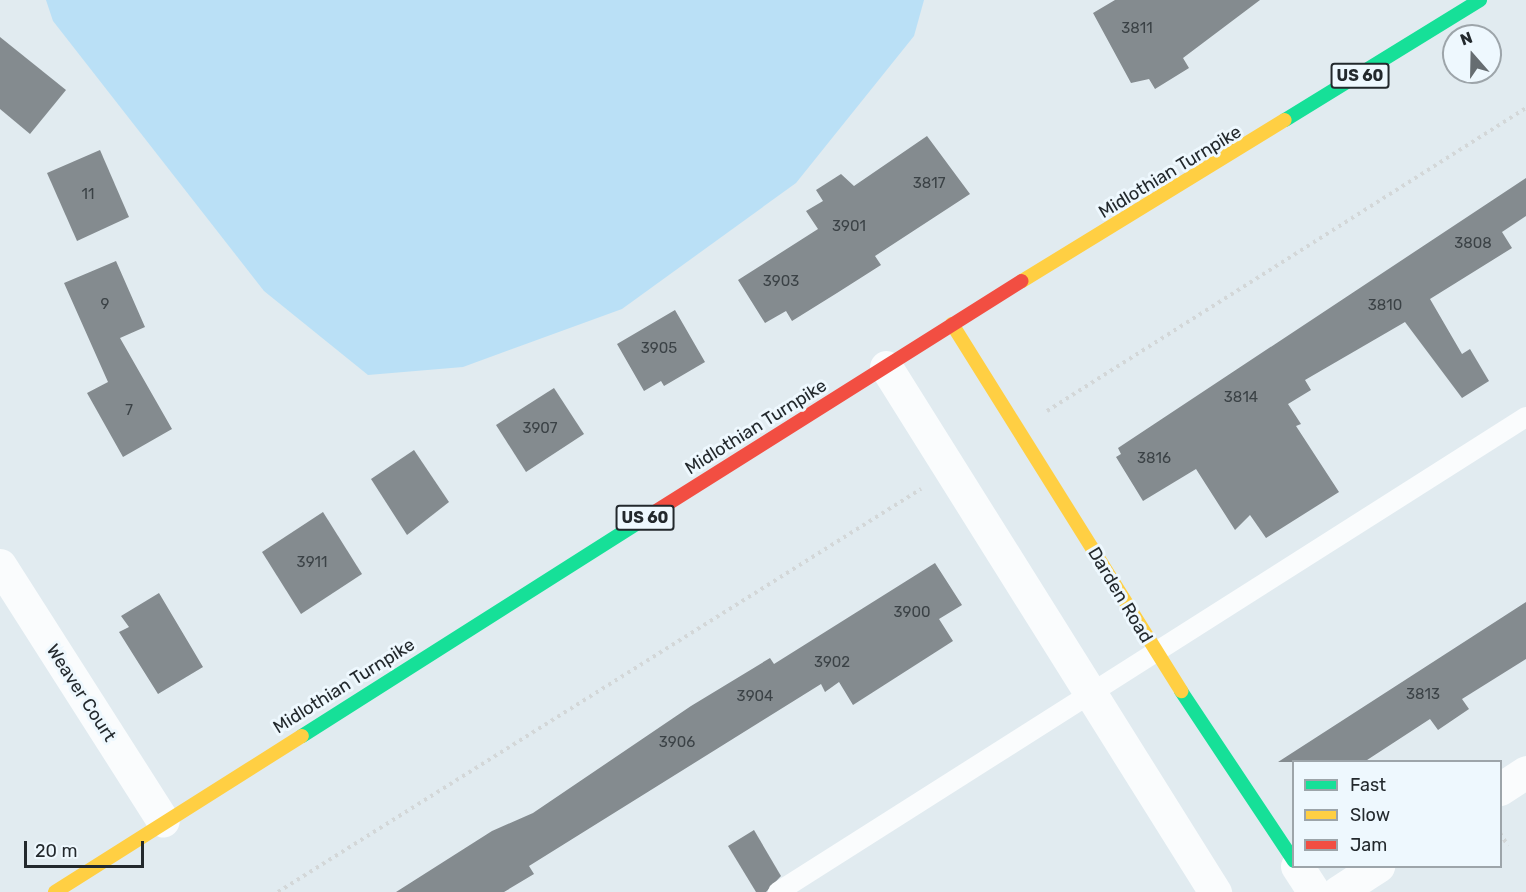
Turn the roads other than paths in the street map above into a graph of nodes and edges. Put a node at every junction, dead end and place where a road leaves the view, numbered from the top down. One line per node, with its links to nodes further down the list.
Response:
1 (1480, 0): 2 (main road, Midlothian Turnpike / US 60)
2 (952, 324): 3 (main road, Midlothian Turnpike / US 60); 6 (main road, Darden Road)
3 (886, 367): 7 (street); 8 (main road, Midlothian Turnpike / US 60)
4 (1526, 417): 6 (lane)
5 (0, 565): 8 (street, Weaver Court)
6 (1154, 650): 7 (lane); 9 (main road, Darden Road)
7 (1094, 695): 13 (lane); 14 (street)
8 (164, 821): 12 (main road, Midlothian Turnpike / US 60)
9 (1292, 859)
10 (1298, 868): 15 (street)
11 (1376, 868): 16 (street)
12 (55, 892)
13 (778, 892)
14 (1215, 892)
15 (1314, 892)
16 (1338, 892)

